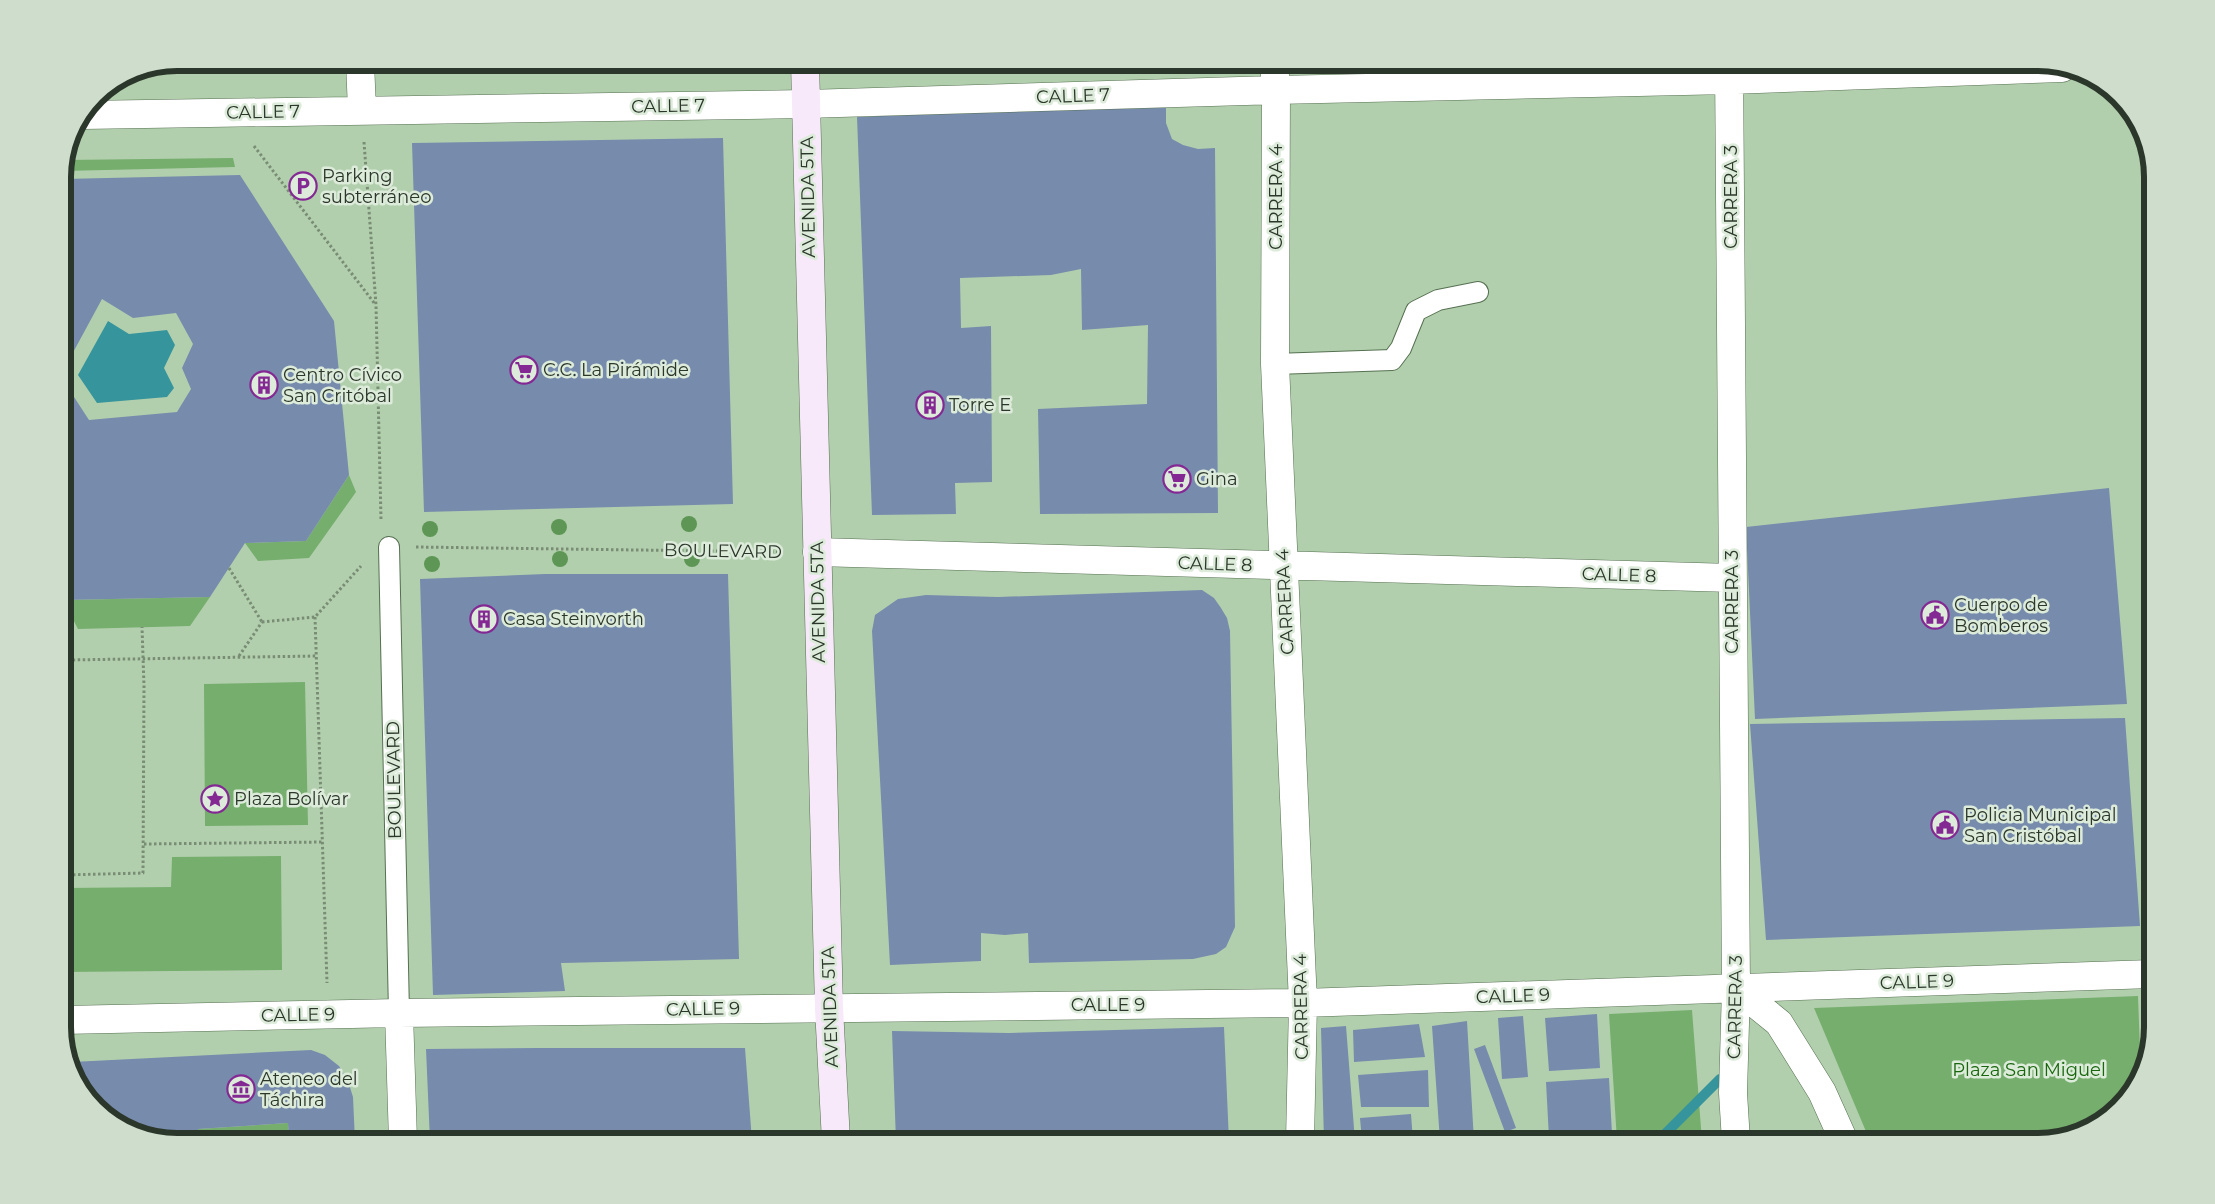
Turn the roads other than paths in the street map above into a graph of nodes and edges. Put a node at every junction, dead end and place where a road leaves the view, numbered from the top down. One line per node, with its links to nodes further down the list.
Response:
1 (360, 71): 7 (street)
2 (805, 71): 6 (street, AVENIDA 5TA)
3 (1275, 71): 5 (street, CARRERA 4)
4 (1730, 71): 5 (street, CALLE 7); 14 (street, CARRERA 3)
5 (1276, 90): 6 (street, CALLE 7); 10 (street, CARRERA 4)
6 (806, 104): 7 (street, CALLE 7); 12 (street, AVENIDA 5TA)
7 (362, 110): 8 (street, CALLE 7)
8 (92, 115)
9 (1478, 292): 10 (lane)
10 (1275, 364): 13 (street, CARRERA 4)
11 (383, 544): 19 (lane, BOULEVARD)
12 (817, 552): 13 (street, CALLE 8); 18 (street, AVENIDA 5TA)
13 (1283, 566): 14 (street, CALLE 8); 17 (street, CARRERA 4)
14 (1732, 578): 16 (street, CARRERA 3)
15 (2144, 974): 16 (street, CALLE 9)
16 (1736, 988): 17 (street, CALLE 9); 24 (street, CARRERA 3); 25 (street)
17 (1303, 1004): 18 (street, CALLE 9); 23 (street, CARRERA 4)
18 (829, 1008): 19 (street, CALLE 9); 22 (street, AVENIDA 5TA)
19 (399, 1013): 20 (street, CALLE 9); 21 (street)
20 (71, 1020)
21 (403, 1133)
22 (836, 1133)
23 (1300, 1133)
24 (1735, 1133)
25 (1840, 1133)

